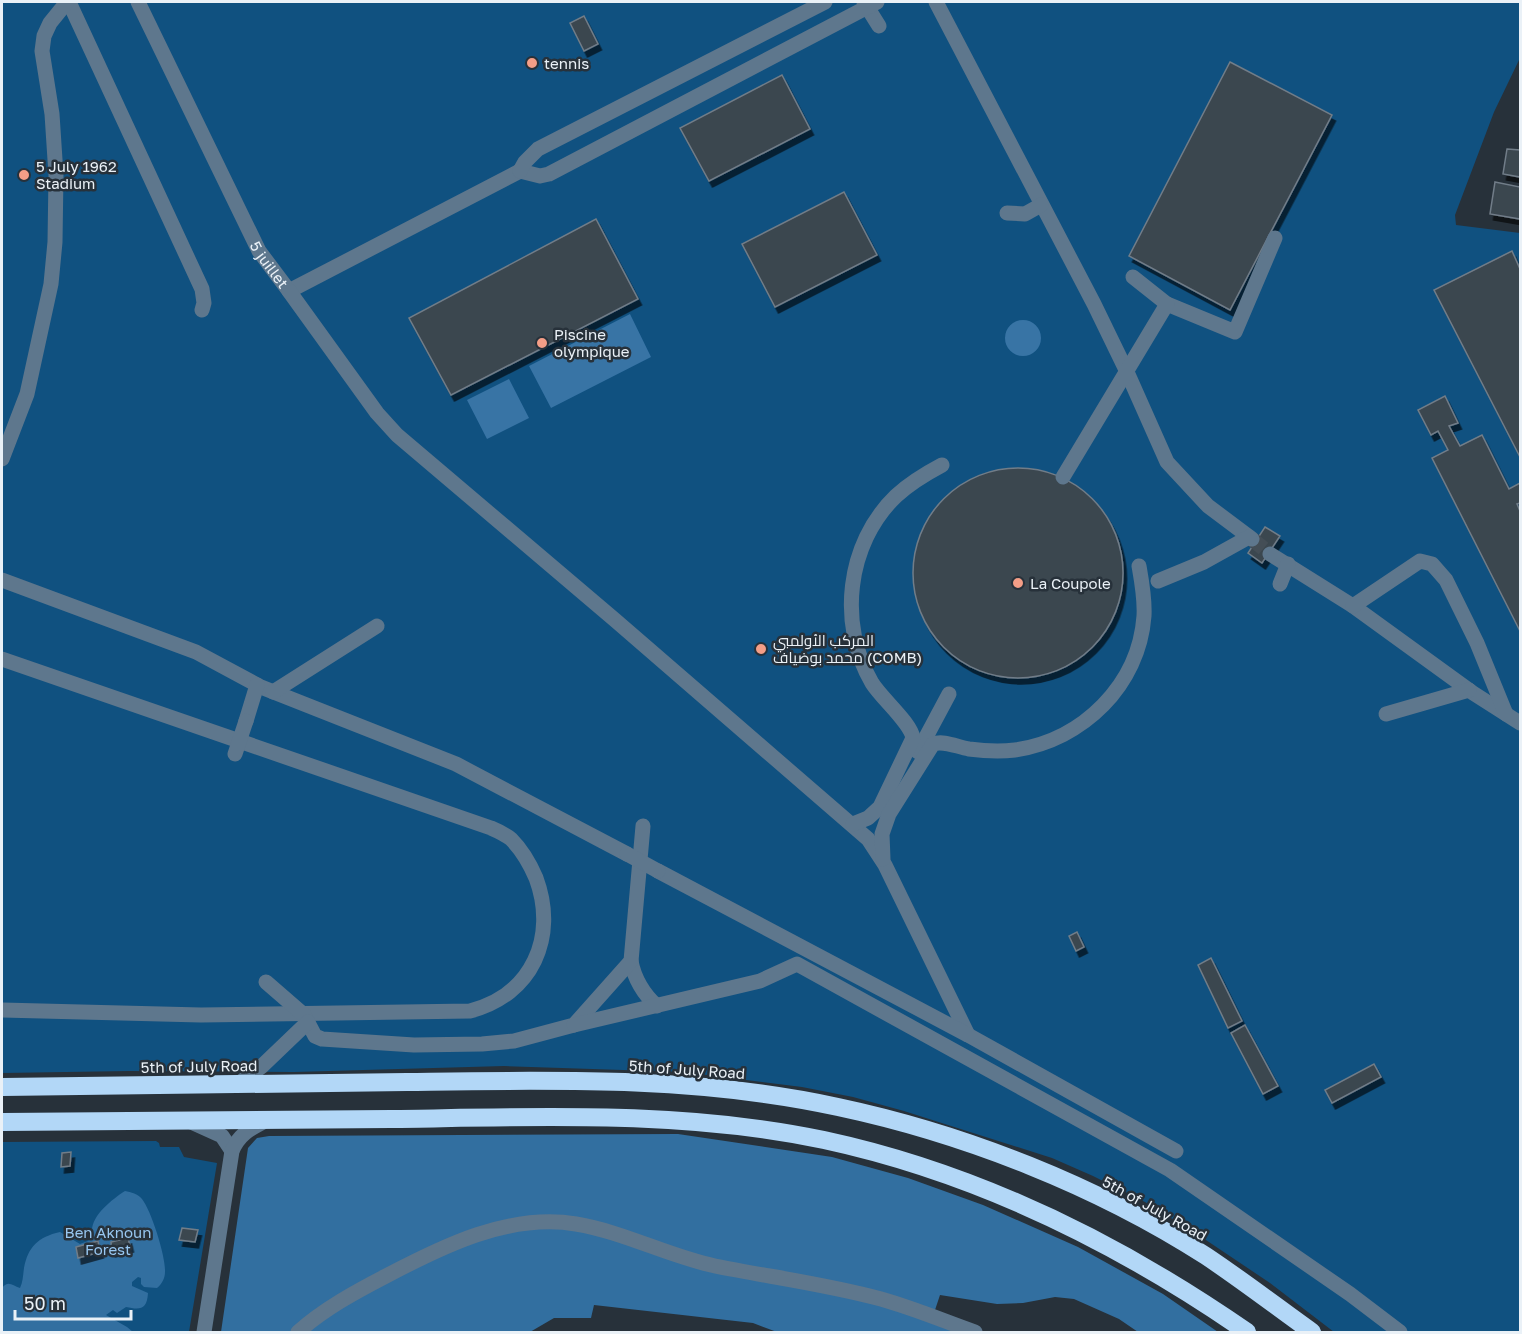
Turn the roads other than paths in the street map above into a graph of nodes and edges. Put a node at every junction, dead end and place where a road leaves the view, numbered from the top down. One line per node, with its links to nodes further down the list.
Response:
1 (68, 2): 16 (street); 18 (street)
2 (138, 2): 14 (street, 5 juillet)
3 (825, 2): 7 (street)
4 (936, 2): 10 (street)
5 (870, 3): 6 (street); 8 (street)
6 (879, 26)
7 (578, 129): 8 (street); 9 (street)
8 (590, 154): 9 (street)
9 (520, 171): 14 (street, 5 juillet)
10 (1041, 205): 11 (street); 17 (street)
11 (1007, 213)
12 (1275, 238): 15 (street)
13 (1133, 277): 15 (street)
14 (289, 291): 39 (street)
15 (1167, 304): 17 (street)
16 (202, 310)
17 (1128, 372): 20 (street); 25 (street)
18 (2, 459)
19 (942, 465): 38 (street)
20 (1064, 477)
21 (1270, 554): 22 (street)
22 (1288, 564): 26 (street); 27 (street)
23 (1139, 566): 38 (street)
24 (2, 580): 30 (street)
25 (1158, 581)
26 (1280, 584)
27 (1353, 606): 31 (street); 35 (street)
28 (377, 626): 32 (street)
29 (2, 659): 48 (street)
30 (257, 685): 32 (street); 37 (street, bridge)
31 (1469, 690): 34 (street); 35 (street)
32 (273, 692): 42 (street, bridge)
33 (949, 694): 38 (street)
34 (1386, 714)
35 (1506, 714): 36 (street)
36 (1521, 723)
37 (235, 754)
38 (903, 777): 39 (street); 41 (street)
39 (853, 824): 41 (street)
40 (643, 826): 43 (street)
41 (885, 865): 50 (street)
42 (813, 953): 44 (street); 50 (street)
43 (631, 961): 46 (street); 49 (street)
44 (796, 964): 46 (street); 63 (street)
45 (266, 982): 48 (street)
46 (657, 1006): 49 (street)
47 (2, 1010): 48 (street)
48 (306, 1018): 49 (street); 51 (street)
49 (574, 1025)
50 (968, 1035): 57 (street)
51 (238, 1084): 52 (highway, 5th of July Road); 62 (highway, 5th of July Road)
52 (2, 1087)
53 (185, 1120): 54 (highway); 55 (highway); 56 (street)
54 (265, 1121): 56 (street); 61 (highway)
55 (2, 1122)
56 (232, 1151): 58 (street)
57 (1176, 1151)
58 (204, 1332)
59 (298, 1332): 60 (street)
60 (975, 1332)
61 (1247, 1332)
62 (1312, 1332)
63 (1400, 1332)

